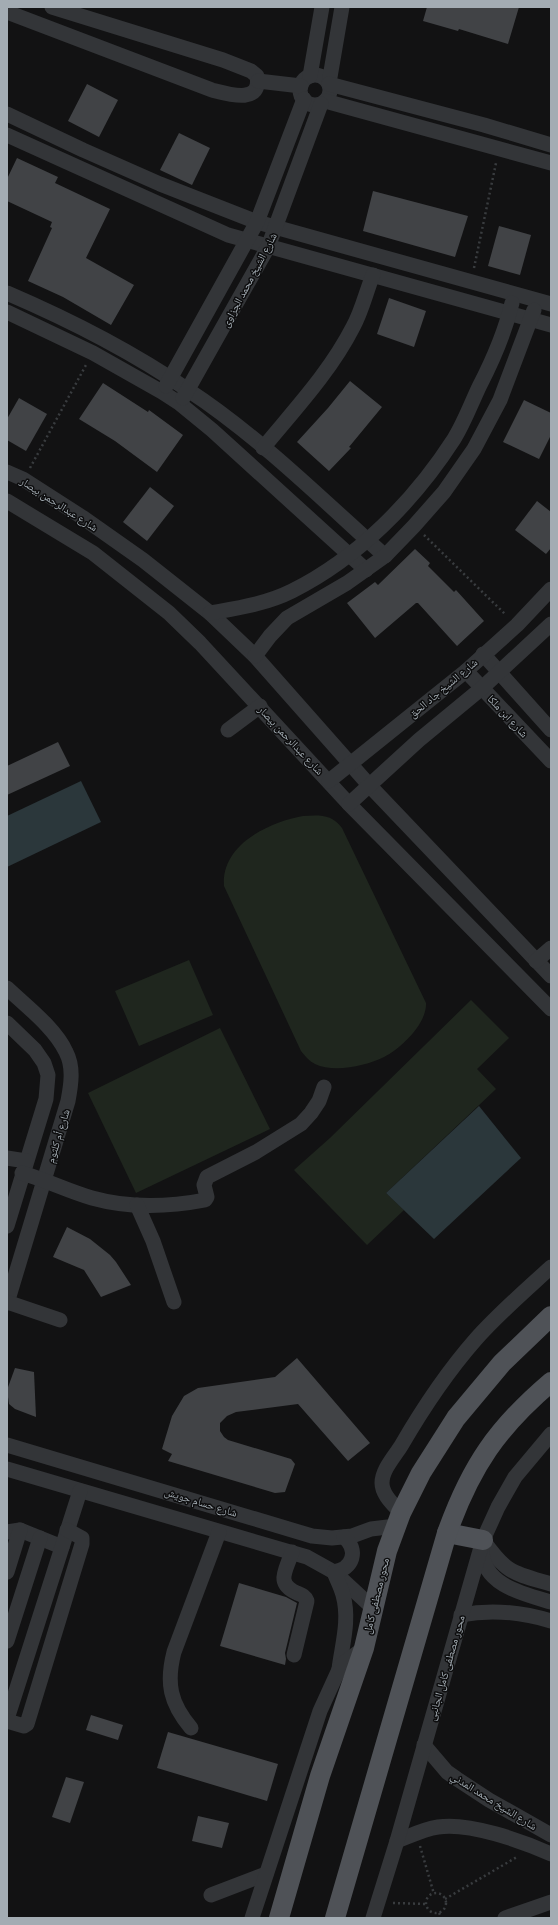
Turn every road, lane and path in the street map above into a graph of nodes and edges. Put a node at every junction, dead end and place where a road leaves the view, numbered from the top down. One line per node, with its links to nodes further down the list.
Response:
1 (52, 7): 5 (street)
2 (321, 7): 7 (street, شارع الشيخ محمد الجزاوى)
3 (342, 7): 6 (street)
4 (7, 12): 5 (street)
5 (258, 81): 7 (street)
6 (329, 84): 7 (street); 8 (street); 10 (street)
7 (305, 87): 8 (street); 16 (street, شارع الشيخ محمد الجزاوى)
8 (323, 103): 12 (street); 17 (street, شارع الشيخ محمد الجزاوى)
9 (7, 114): 16 (street)
10 (484, 125): 12 (street); 13 (street)
11 (7, 135): 18 (street)
12 (480, 144): 14 (street)
13 (551, 145)
14 (499, 149): 15 (street); 21 (path)
15 (551, 163)
16 (257, 222): 17 (street); 18 (street, شارع الشيخ محمد الجزاوى)
17 (276, 228): 19 (street, شارع الشيخ محمد الجزاوى); 21 (street)
18 (247, 241): 19 (street); 31 (street, شارع الشيخ محمد الجزاوى)
19 (268, 247): 20 (street); 32 (street, شارع الشيخ محمد الجزاوى)
20 (372, 275): 27 (street); 35 (street)
21 (471, 281): 23 (street)
22 (7, 293): 31 (street)
23 (514, 294): 24 (street); 27 (street)
24 (536, 300): 25 (street); 28 (street)
25 (551, 304)
26 (7, 312): 30 (street)
27 (510, 312): 28 (street); 40 (street)
28 (531, 318): 29 (street); 39 (street)
29 (551, 325)
30 (93, 352): 33 (street); 37 (path)
31 (171, 379): 32 (street); 33 (street, شارع الشيخ محمد الجزاوى)
32 (189, 390): 34 (street, شارع الشيخ محمد الجزاوى); 35 (street)
33 (162, 392): 34 (street)
34 (179, 403): 41 (street)
35 (263, 448): 40 (street)
36 (7, 472): 37 (street, شارع عبدالرحمن بيصار)
37 (23, 479): 45 (street, شارع عبدالرحمن بيصار)
38 (7, 501): 53 (street, شارع عبدالرحمن بيصار)
39 (414, 526): 42 (street); 47 (path)
40 (366, 539): 41 (street); 42 (street)
41 (349, 555): 43 (street); 45 (street)
42 (385, 556): 43 (street)
43 (366, 570): 49 (street)
44 (551, 589): 47 (street, شارع الشيخ جاد الحق)
45 (210, 613): 49 (street, شارع عبدالرحمن بيصار)
46 (551, 624): 51 (street)
47 (517, 625): 48 (street, شارع الشيخ جاد الحق)
48 (483, 654): 50 (street, شارع الشيخ جاد الحق); 51 (street, شارع ابن ملكا)
49 (255, 656): 57 (street, شارع عبدالرحمن بيصار)
50 (466, 671): 52 (street, شارع ابن ملكا); 57 (street, شارع الشيخ جاد الحق)
51 (499, 671): 52 (street); 55 (street, شارع ابن ملكا)
52 (482, 688): 56 (street, شارع ابن ملكا); 59 (street)
53 (260, 706): 54 (street); 58 (street, شارع عبدالرحمن بيصار)
54 (228, 730)
55 (551, 730)
56 (551, 761)
57 (350, 764): 58 (street, شارع الشيخ جاد الحق); 59 (street, شارع عبدالرحمن بيصار)
58 (329, 781): 60 (street, شارع عبدالرحمن بيصار)
59 (369, 785): 60 (street); 62 (street, شارع عبدالرحمن بيصار)
60 (349, 804): 65 (street, شارع عبدالرحمن بيصار)
61 (551, 948): 62 (street)
62 (536, 960): 63 (street, شارع عبدالرحمن بيصار)
63 (551, 976)
64 (7, 988): 70 (street, شارع أم كلثوم)
65 (551, 1009)
66 (7, 1022): 69 (street, شارع أم كلثوم)
67 (324, 1087): 71 (street)
68 (7, 1158): 69 (street)
69 (24, 1167): 70 (street); 72 (street, شارع أم كلثوم)
70 (45, 1179): 71 (street); 75 (street, شارع أم كلثوم)
71 (137, 1205): 74 (street)
72 (7, 1226)
73 (551, 1267): 85 (street)
74 (174, 1302)
75 (7, 1303): 77 (street)
76 (551, 1316): 85 (main road, محور مصطفى كامل)
77 (60, 1320)
78 (551, 1382): 89 (main road)
79 (551, 1434): 92 (street, محور مصطفى كامل الجانبى)
80 (7, 1445): 83 (street, شارع حسام جويش)
81 (7, 1469): 82 (street, شارع حسام جويش)
82 (80, 1491): 84 (street, شارع حسام جويش); 86 (street)
83 (169, 1492): 84 (street); 90 (street, شارع حسام جويش)
84 (163, 1516): 88 (street, شارع حسام جويش)
85 (398, 1519): 90 (street, شارع حسام جويش); 99 (main road, محور مصطفى كامل)
86 (68, 1530): 93 (street); 106 (street)
87 (13, 1531): 91 (street); 95 (street)
88 (219, 1532): 94 (street, شارع حسام جويش); 107 (street)
89 (447, 1533): 92 (main road); 124 (main road)
90 (344, 1537): 96 (street)
91 (40, 1538): 93 (street); 102 (street)
92 (483, 1540): 97 (street); 98 (street); 100 (street, محور مصطفى كامل الجانبى)
93 (62, 1547): 106 (street)
94 (292, 1552): 96 (street, شارع حسام جويش); 104 (street)
95 (7, 1572)
96 (334, 1572): 99 (street, شارع حسام جويش); 105 (street)
97 (551, 1584)
98 (551, 1602)
99 (374, 1610): 103 (main road, محور مصطفى كامل)
100 (461, 1615): 101 (street); 108 (street, محور مصطفى كامل الجانبى)
101 (551, 1620)
102 (7, 1641)
103 (364, 1648): 105 (street); 123 (main road, محور مصطفى كامل)
104 (294, 1654)
105 (339, 1669): 114 (street)
106 (7, 1720)
107 (191, 1728)
108 (424, 1746): 110 (street, شارع الشيخ محمد المدني); 111 (street, محور مصطفى كامل الجانبى)
109 (417, 1833): 111 (street, شارع الشيخ محمد المدني); 112 (street, شارع الشيخ محمد المدني); 115 (path)
110 (551, 1835)
111 (397, 1841): 119 (street, محور مصطفى كامل الجانبى)
112 (534, 1848): 113 (street, شارع الشيخ محمد المدني); 117 (path)
113 (551, 1854)
114 (266, 1874): 116 (street); 122 (street)
115 (434, 1894): 117 (path); 120 (path)
116 (211, 1895)
117 (445, 1899): 121 (path)
118 (551, 1902): 127 (street)
119 (377, 1903): 120 (path); 125 (street, محور مصطفى كامل الجانبى)
120 (426, 1904): 121 (path)
121 (439, 1913): 126 (path)
122 (252, 1918)
123 (279, 1918)
124 (335, 1918)
125 (373, 1918)
126 (442, 1918)
127 (505, 1918)

